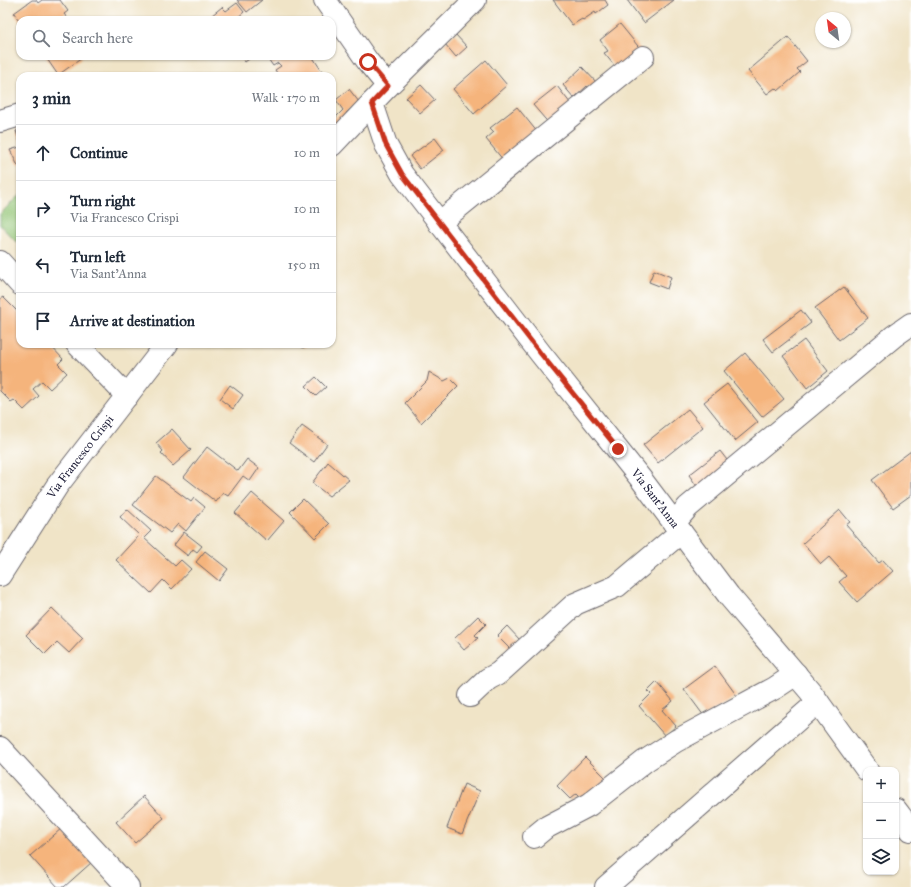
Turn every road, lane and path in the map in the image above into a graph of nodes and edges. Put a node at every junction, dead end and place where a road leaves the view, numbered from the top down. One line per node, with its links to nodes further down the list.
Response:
1 (325, 0): 4 (street)
2 (475, 0): 4 (street)
3 (643, 57): 9 (street)
4 (388, 86): 5 (street)
5 (372, 103): 8 (street); 9 (street, Via Sant'Anna)
6 (16, 116): 7 (street)
7 (0, 121)
8 (336, 141)
9 (439, 223): 16 (street, Via Sant'Anna)
10 (0, 262): 11 (street)
11 (16, 280)
12 (911, 324): 16 (street)
13 (81, 348): 15 (street)
14 (164, 348): 15 (street, Via Francesco Crispi)
15 (127, 396): 17 (street, Via Francesco Crispi)
16 (678, 528): 18 (street, Via Sant'Anna); 19 (street)
17 (0, 575)
18 (796, 674): 20 (street, Via Sant'Anna); 25 (street)
19 (470, 696)
20 (818, 702): 22 (street, Via Sant'Anna); 27 (street)
21 (0, 748): 26 (street)
22 (865, 767)
23 (899, 814): 24 (street)
24 (911, 830)
25 (534, 837)
26 (128, 887)
27 (606, 887)

